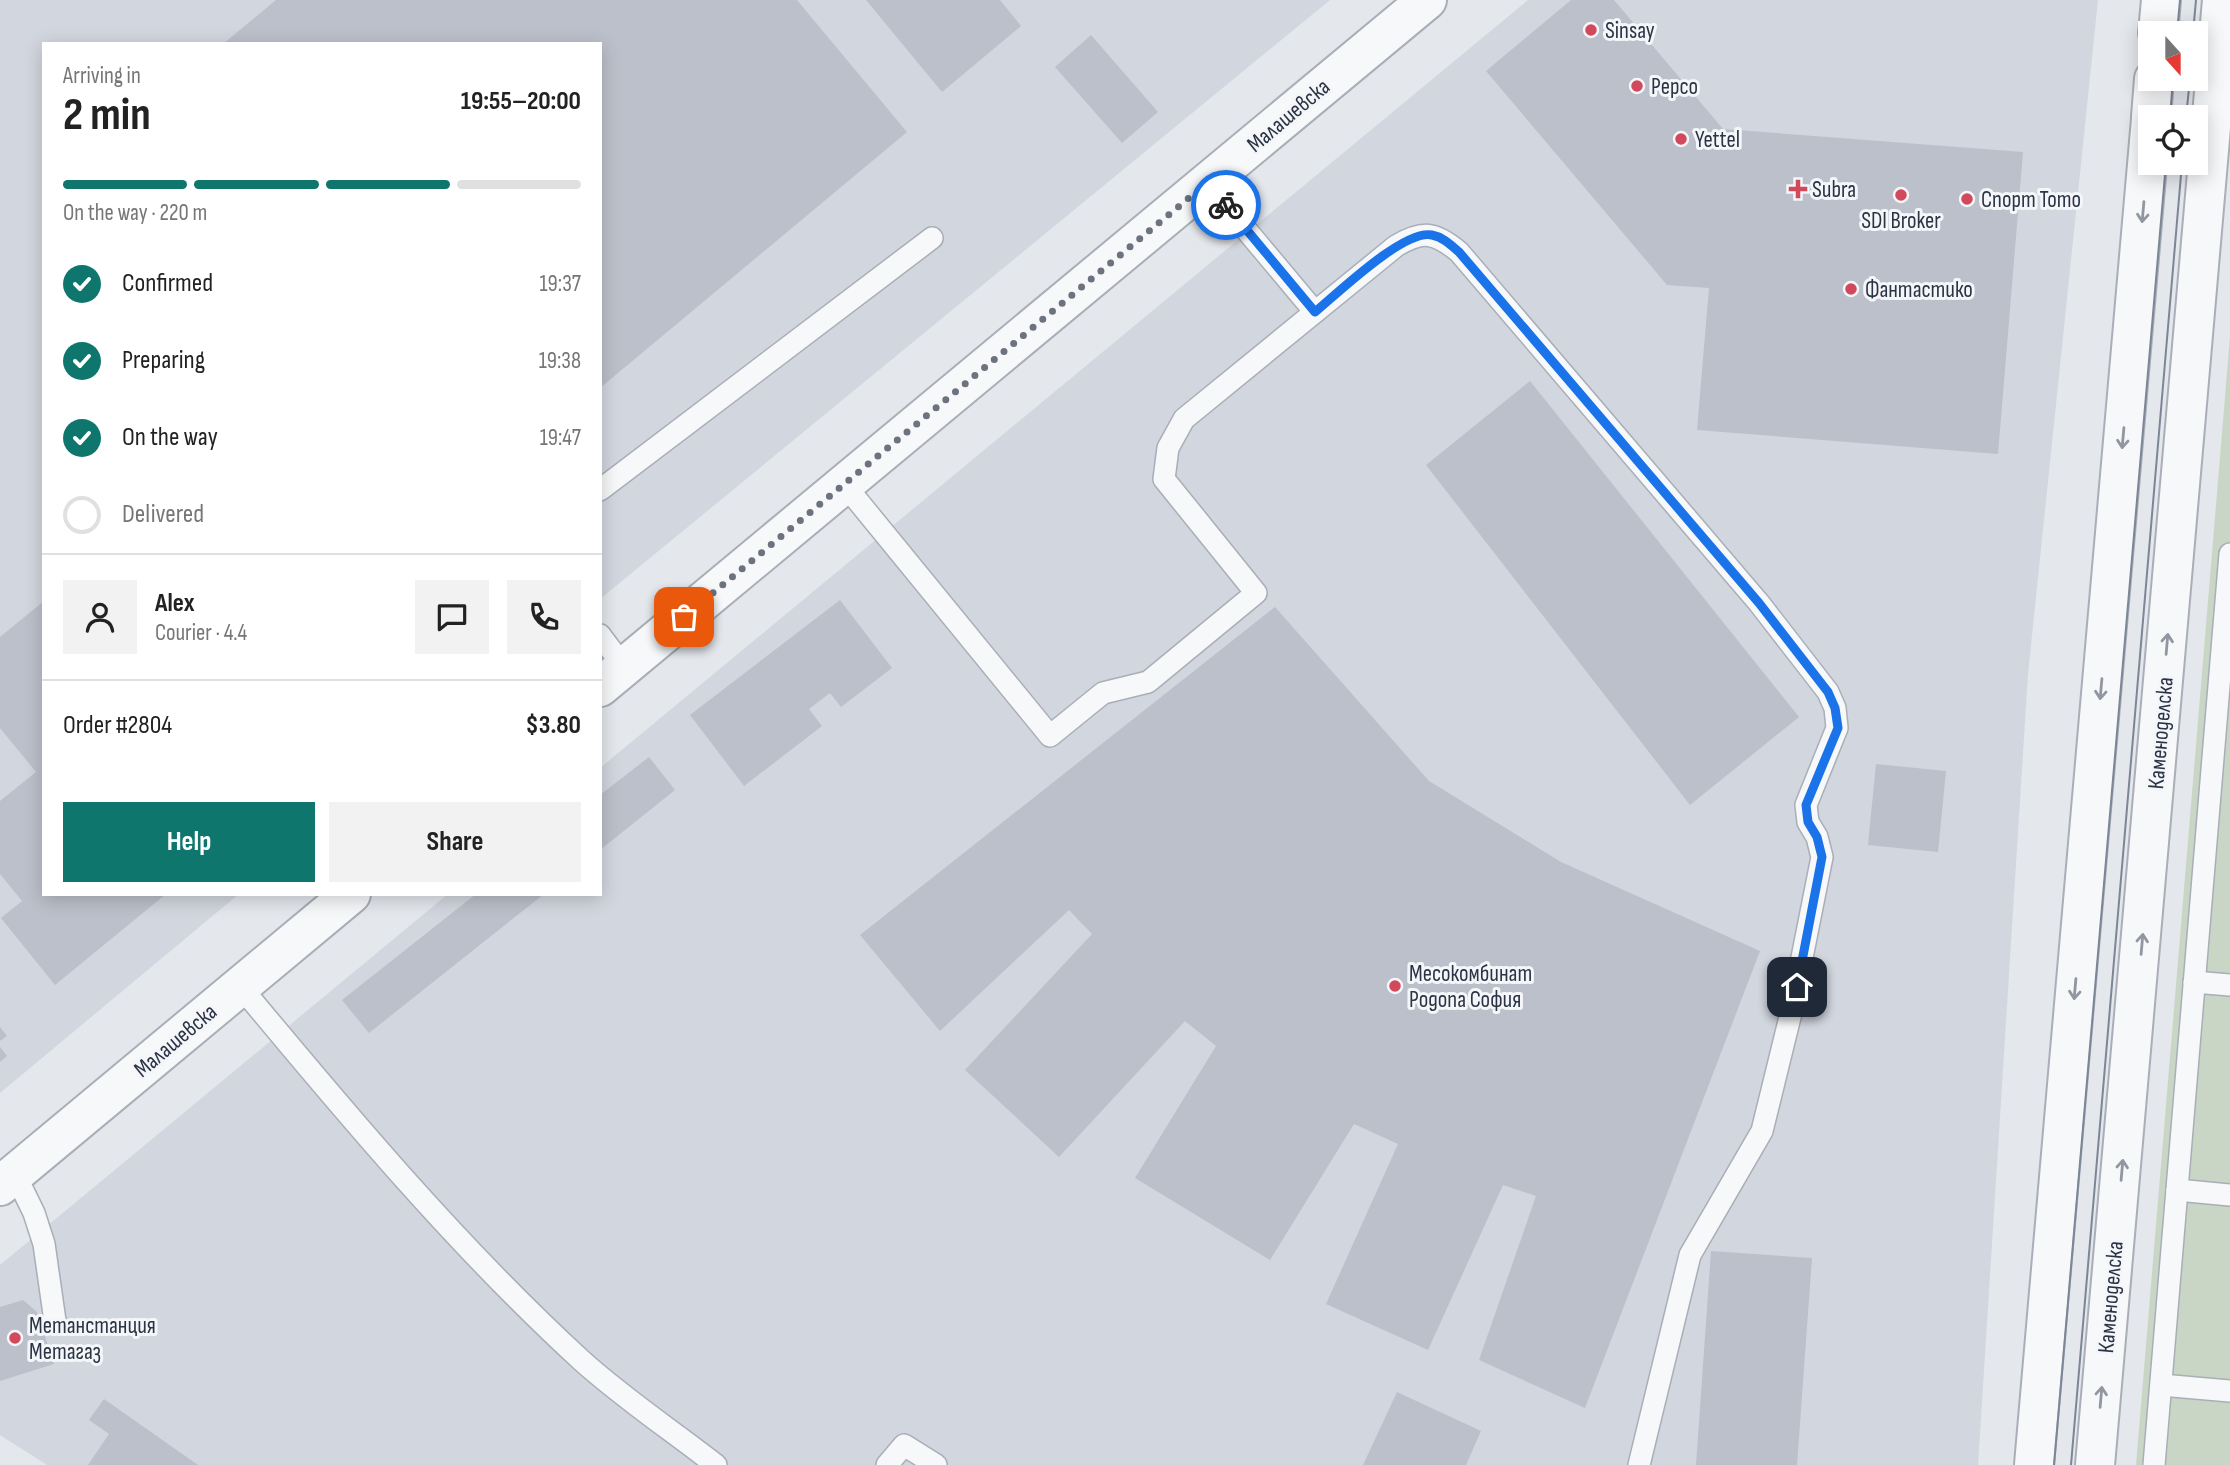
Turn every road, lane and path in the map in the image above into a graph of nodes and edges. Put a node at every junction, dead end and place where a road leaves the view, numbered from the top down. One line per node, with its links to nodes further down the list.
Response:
1 (2161, 0): 4 (street)
2 (2222, 0): 31 (street, Каменоделска, one-way to 2)
3 (1409, 5): 6 (street, Малашевска)
4 (2159, 21)
5 (2146, 175): 30 (street, one-way to 30)
6 (1207, 183): 8 (lane); 9 (street, Малашевска)
7 (932, 238): 10 (lane)
8 (1315, 312): 9 (lane); 29 (lane)
9 (844, 484): 14 (street, Малашевска)
10 (602, 488)
11 (2230, 554): 12 (lane)
12 (2229, 575): 15 (lane)
13 (602, 643): 14 (lane)
14 (612, 677)
15 (2221, 777): 17 (lane)
16 (349, 896): 19 (street, Малашевска)
17 (2194, 982): 18 (lane); 21 (lane)
18 (2230, 985)
19 (240, 986): 20 (street, Малашевска); 26 (lane)
20 (8, 1180): 23 (lane)
21 (2177, 1190): 22 (lane); 24 (lane)
22 (2230, 1195)
23 (55, 1321)
24 (2161, 1385): 25 (lane); 32 (lane)
25 (2230, 1391)
26 (716, 1465)
27 (887, 1465): 28 (lane)
28 (936, 1465)
29 (1639, 1465)
30 (2034, 1465)
31 (2095, 1465)
32 (2154, 1465)

